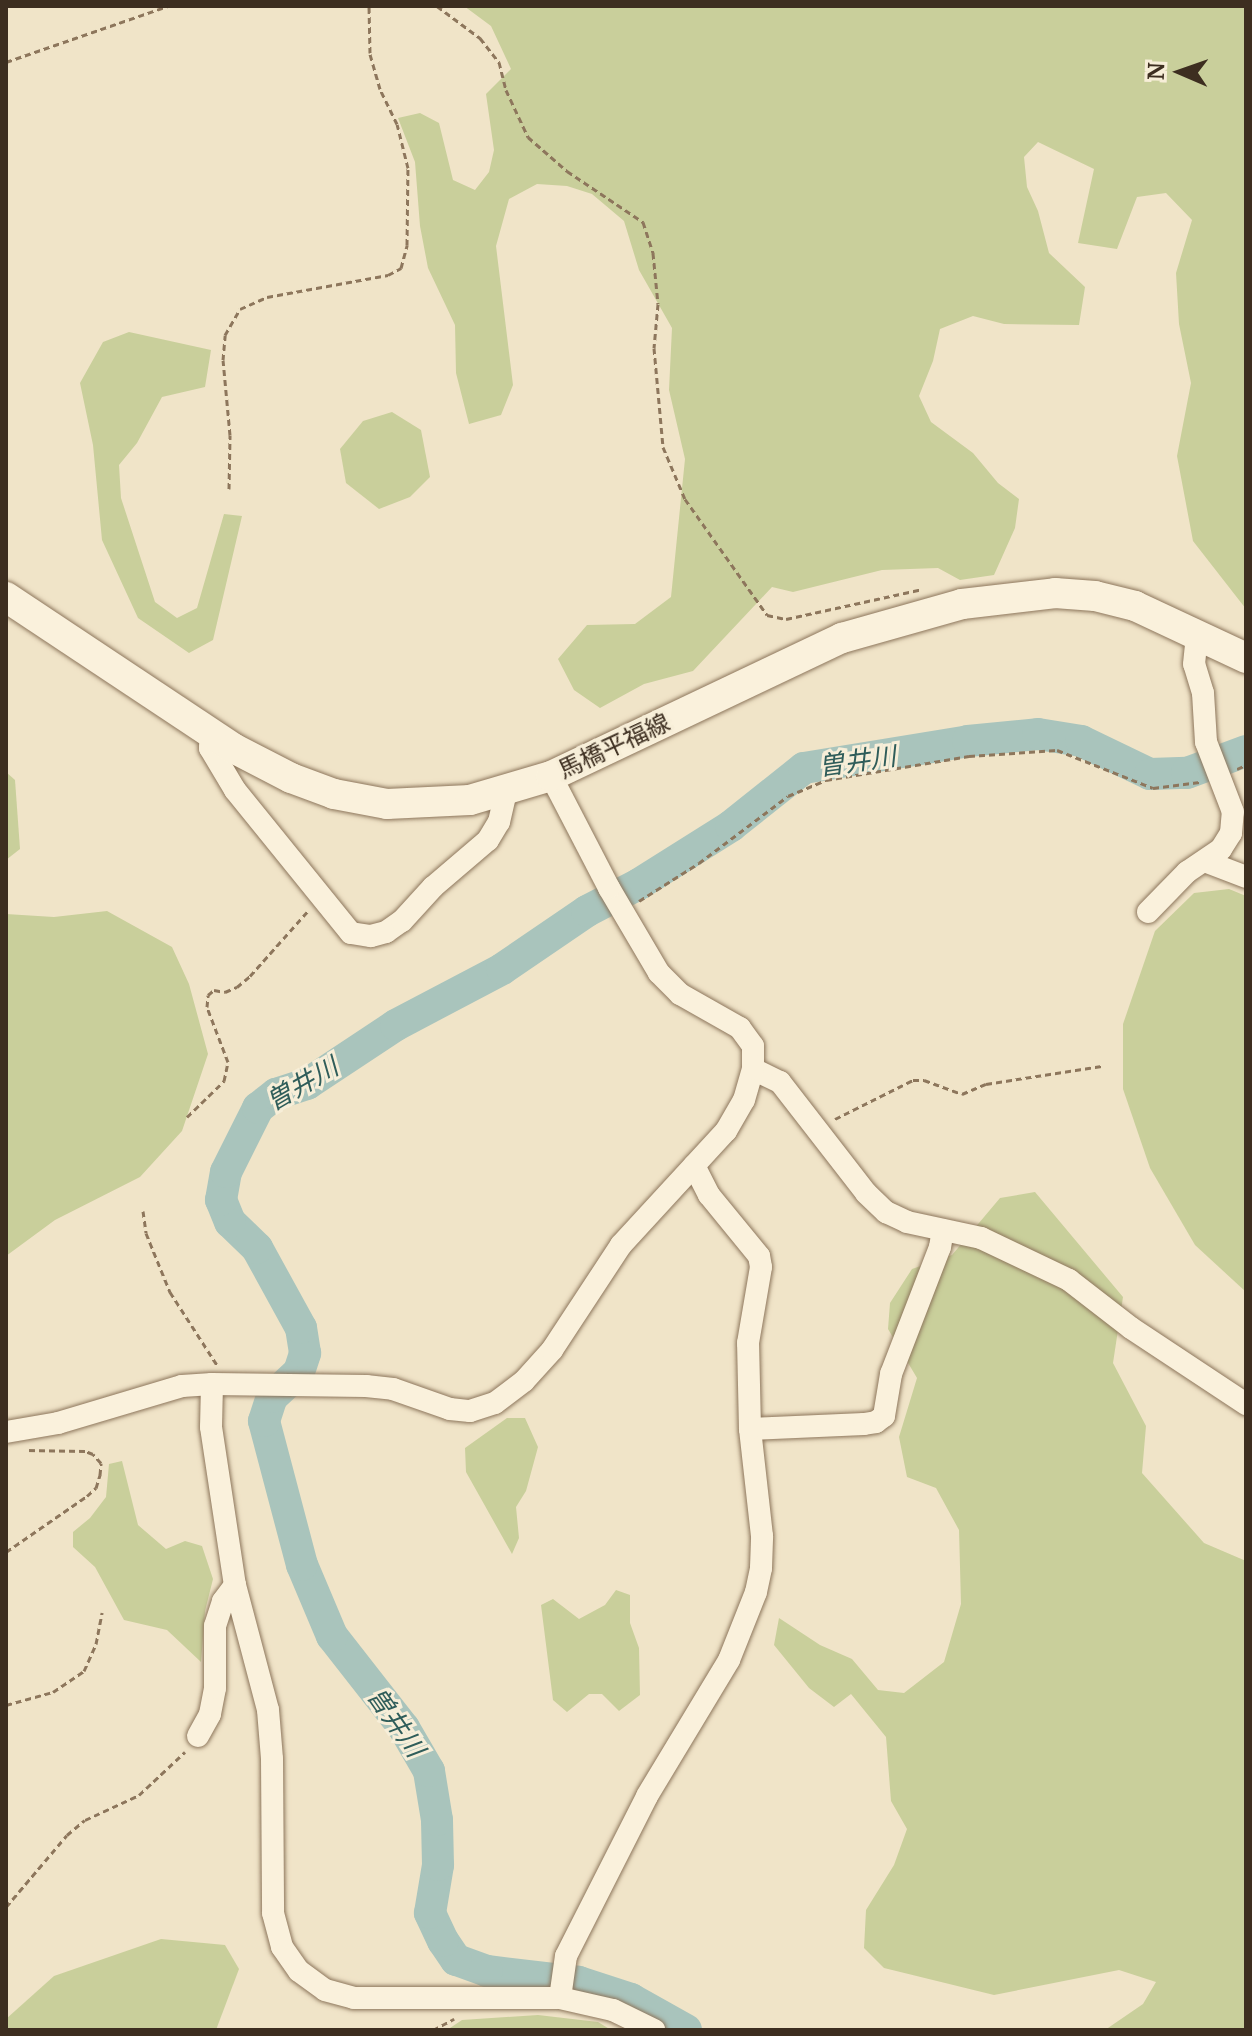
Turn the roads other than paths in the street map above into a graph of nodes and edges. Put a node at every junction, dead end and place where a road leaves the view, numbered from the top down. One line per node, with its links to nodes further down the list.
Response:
1 (6, 597): 4 (main road, 馬橋平福線)
2 (1197, 633): 3 (main road, 馬橋平福線); 5 (main road, 馬橋平福線); 7 (street)
3 (1246, 658)
4 (211, 733): 6 (main road, 馬橋平福線); 6 (street)
5 (551, 776): 6 (main road, 馬橋平福線); 10 (street)
6 (506, 791)
7 (1207, 862): 8 (street); 9 (street)
8 (1246, 877)
9 (1148, 912)
10 (753, 1069): 11 (street); 12 (street)
11 (694, 1166): 13 (street); 15 (street)
12 (943, 1230): 14 (street); 15 (street)
13 (217, 1384): 16 (street); 17 (street)
14 (1246, 1404)
15 (750, 1429): 19 (street)
16 (12, 1440)
17 (235, 1585): 18 (street); 19 (street)
18 (198, 1736)
19 (561, 1986): 20 (street)
20 (654, 2030)

